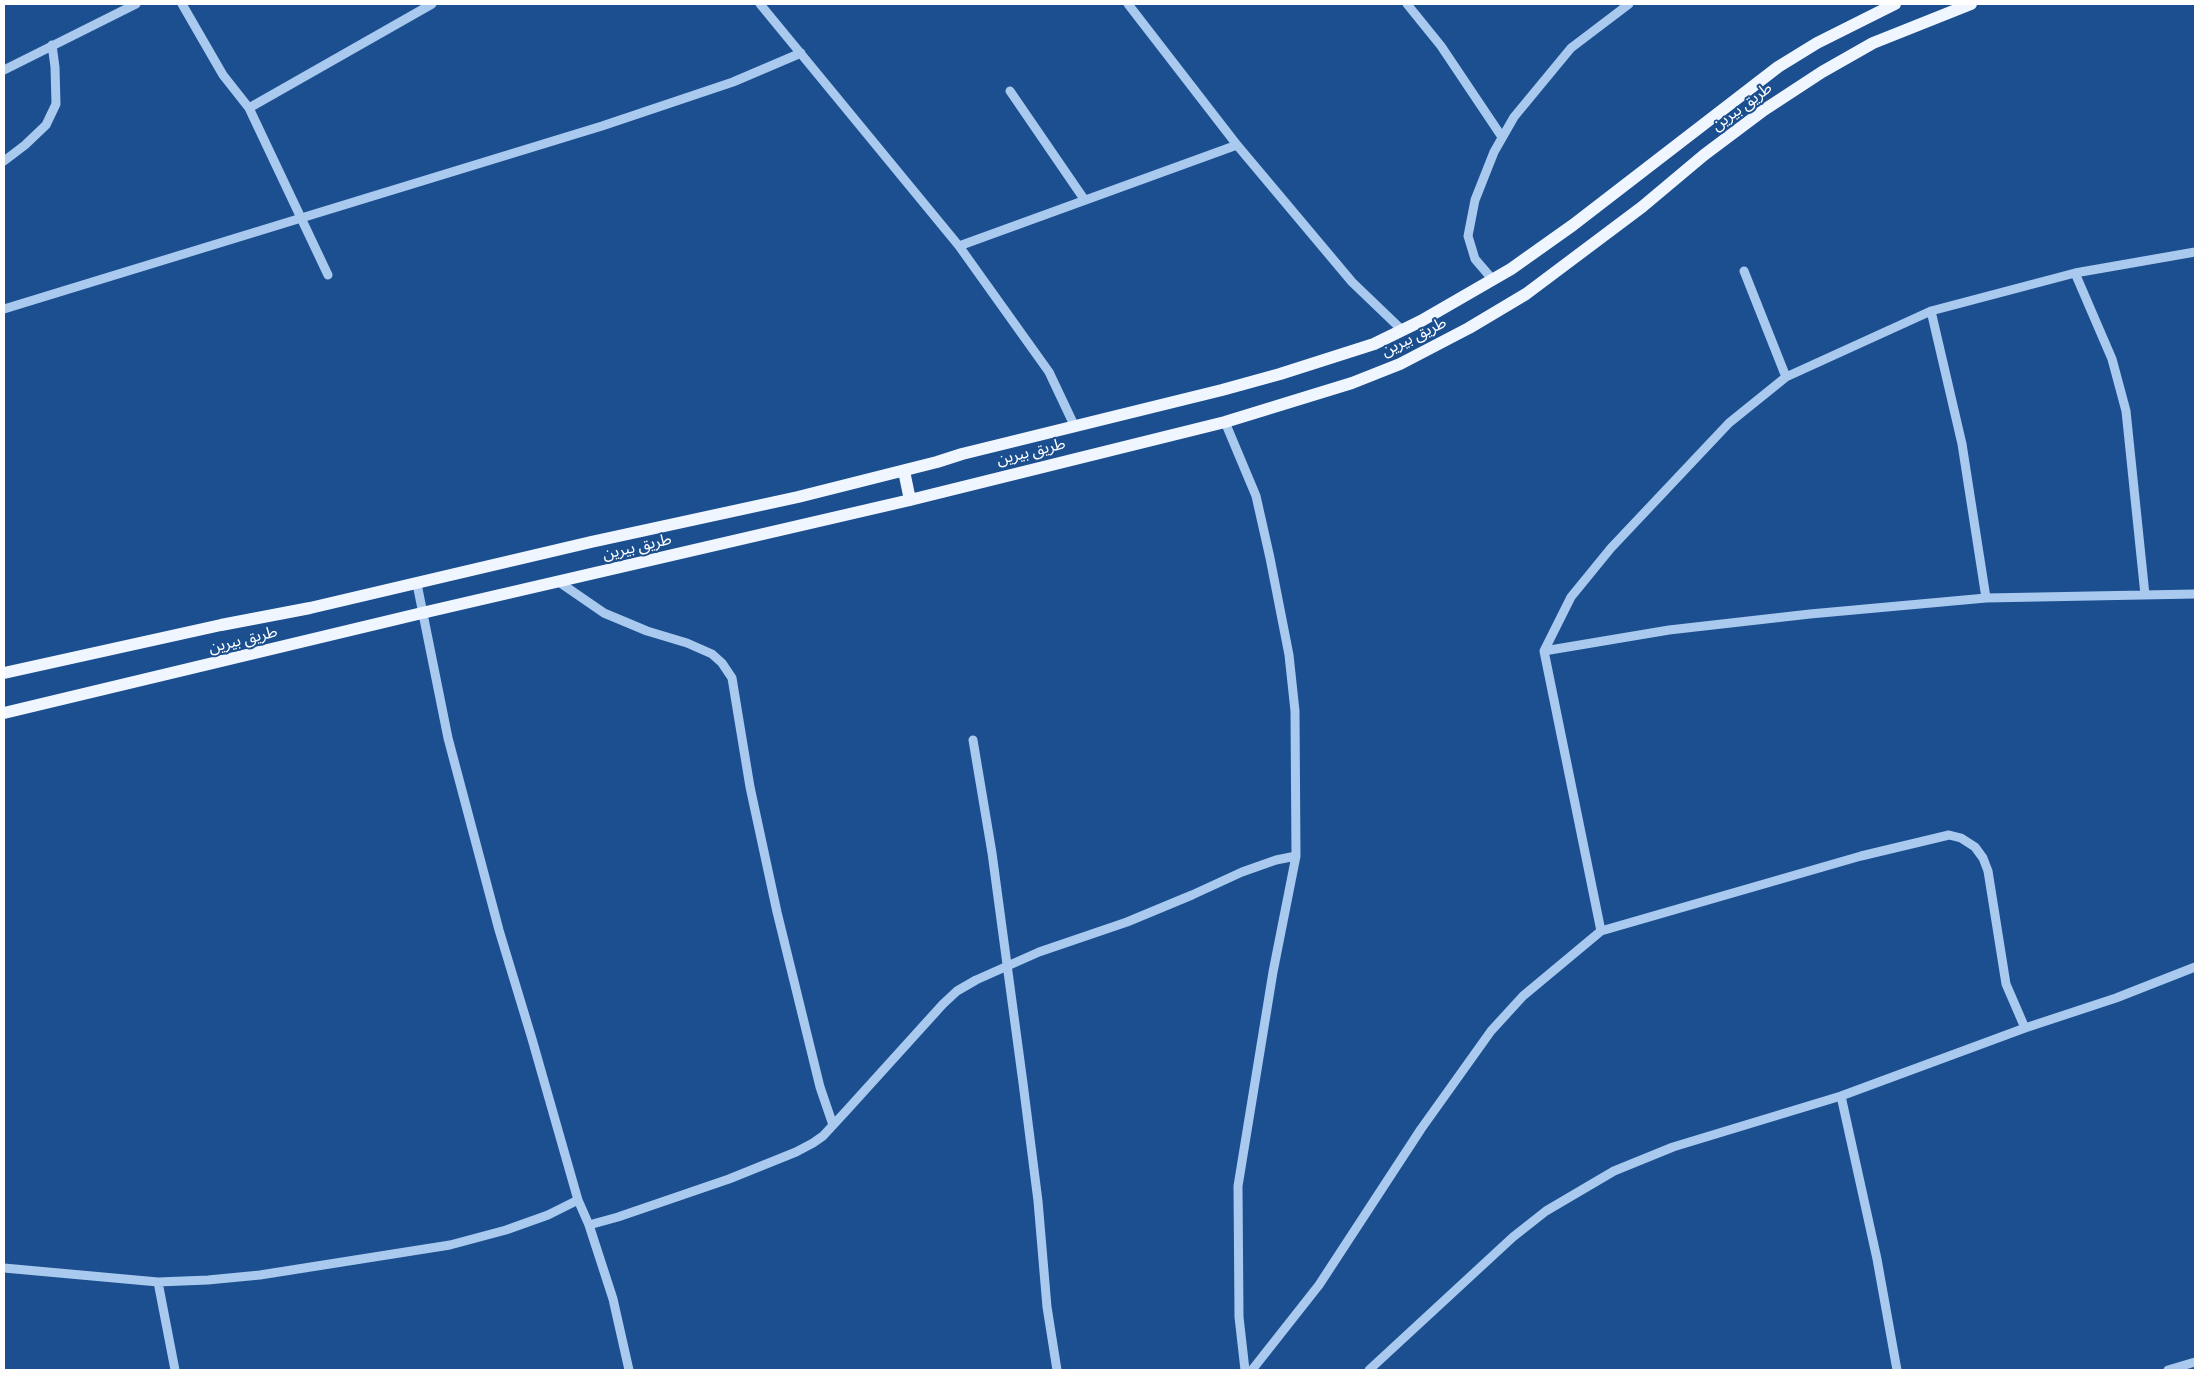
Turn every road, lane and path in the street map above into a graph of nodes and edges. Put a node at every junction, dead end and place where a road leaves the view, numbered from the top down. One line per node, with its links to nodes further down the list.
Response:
1 (136, 4): 10 (street)
2 (182, 4): 14 (street)
3 (432, 4): 14 (street)
4 (760, 4): 11 (street)
5 (1128, 4): 16 (street)
6 (1407, 4): 15 (street)
7 (1628, 4): 15 (street)
8 (1894, 4): 25 (main road, طريق بيرين)
9 (1972, 4): 30 (main road, طريق بيرين)
10 (52, 45): 12 (street); 17 (street)
11 (801, 53): 19 (street); 20 (street)
12 (4, 70)
13 (1010, 91): 18 (street)
14 (249, 108): 19 (street)
15 (1502, 137): 25 (street)
16 (1237, 145): 18 (street); 28 (street)
17 (4, 161)
18 (1084, 199): 20 (street)
19 (302, 216): 24 (street); 26 (street)
20 (959, 246): 31 (street)
21 (2195, 252): 23 (street)
22 (1744, 271): 29 (street)
23 (2075, 273): 27 (street); 37 (street)
24 (328, 275)
25 (1493, 280): 28 (main road, طريق بيرين)
26 (4, 309)
27 (1931, 311): 29 (street); 38 (street)
28 (1402, 330): 31 (main road, طريق بيرين)
29 (1786, 377): 40 (street)
30 (1225, 422): 33 (main road, طريق بيرين); 44 (street)
31 (1075, 427): 32 (main road, طريق بيرين)
32 (904, 470): 33 (main road); 35 (main road, طريق بيرين)
33 (910, 500): 34 (main road, طريق بيرين)
34 (559, 582): 39 (main road, طريق بيرين); 50 (street)
35 (417, 584): 39 (street); 41 (main road, طريق بيرين)
36 (2195, 594): 37 (street)
37 (2145, 595): 38 (street)
38 (1986, 598): 40 (street)
39 (422, 612): 42 (main road, طريق بيرين); 51 (street)
40 (1544, 651): 45 (street)
41 (4, 673)
42 (4, 713)
43 (973, 740): 46 (street)
44 (1296, 856): 46 (street); 59 (street)
45 (1601, 931): 48 (street); 60 (street)
46 (1007, 966): 50 (street); 58 (street)
47 (2195, 967): 48 (street)
48 (2025, 1028): 49 (street)
49 (1841, 1096): 61 (street); 62 (street)
50 (833, 1125): 52 (street)
51 (578, 1200): 52 (street); 54 (street)
52 (589, 1225): 57 (street)
53 (4, 1268): 54 (street)
54 (158, 1282): 56 (street)
55 (2195, 1362): 63 (street)
56 (175, 1370)
57 (629, 1370)
58 (1056, 1370)
59 (1245, 1370)
60 (1252, 1370)
61 (1369, 1370)
62 (1896, 1370)
63 (2168, 1370)

